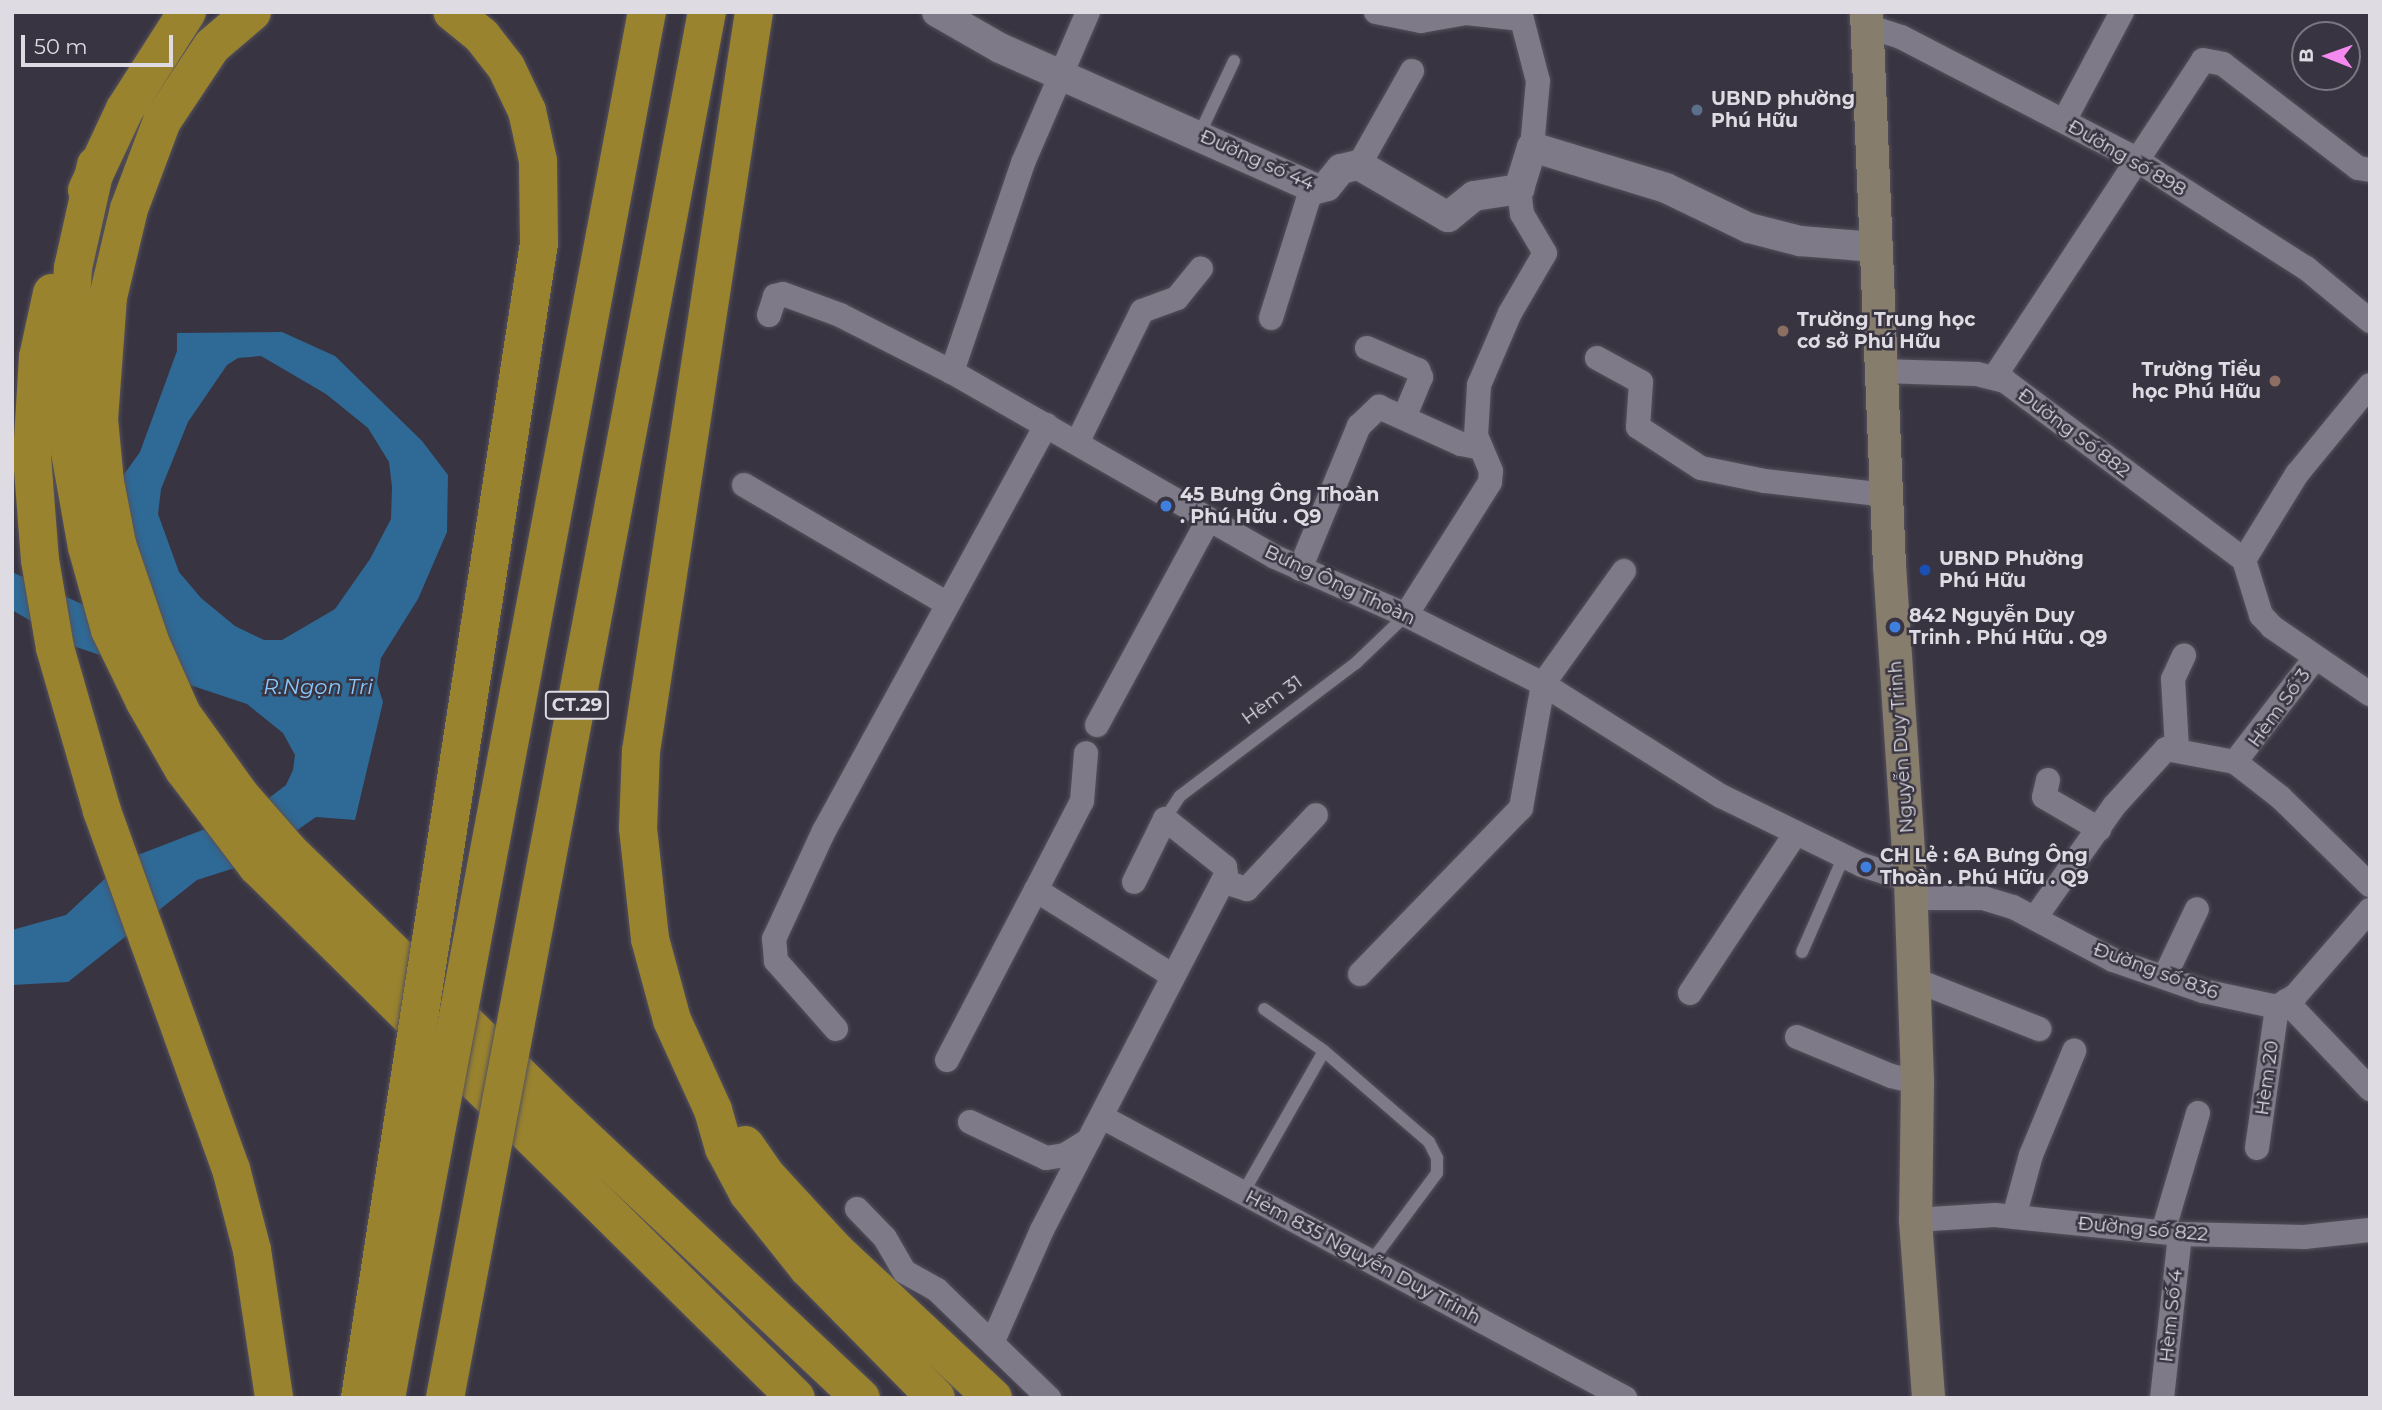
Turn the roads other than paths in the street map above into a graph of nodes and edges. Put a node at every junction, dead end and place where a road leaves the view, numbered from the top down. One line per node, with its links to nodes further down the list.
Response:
1 (187, 12): 20 (highway)
2 (252, 12): 57 (highway)
3 (452, 12): 103 (highway, bridge)
4 (648, 12): 104 (highway, CT.29, bridge)
5 (707, 12): 105 (highway, CT.29, bridge)
6 (754, 12): 88 (highway)
7 (937, 12): 15 (street)
8 (1088, 12): 15 (street)
9 (1376, 12): 11 (street)
10 (2122, 12): 16 (street)
11 (1521, 15): 18 (street)
12 (1867, 19): 16 (street, Đường số 898); 25 (main road, Nguyễn Duy Trinh)
13 (1234, 61): 17 (lane)
14 (1412, 71): 21 (street)
15 (1060, 75): 17 (street, Đường số 44); 33 (street)
16 (2064, 121): 19 (street, Đường số 898)
17 (1199, 135): 23 (street, Đường số 44)
18 (1532, 147): 24 (street); 25 (street)
19 (2140, 162): 22 (street); 29 (street, Đường số 898); 34 (street)
20 (96, 165): 57 (highway); 102 (highway)
21 (1359, 165): 23 (street, Đường số 44); 24 (street)
22 (2370, 170)
23 (1312, 187): 28 (street)
24 (1519, 189): 39 (street)
25 (1875, 247): 32 (main road, Nguyễn Duy Trinh)
26 (1201, 268): 38 (street)
27 (769, 315): 33 (street, Bưng Ông Thoàn)
28 (1270, 318)
29 (2370, 321)
30 (1367, 348): 36 (street)
31 (1597, 358): 41 (street)
32 (1881, 371): 34 (street); 41 (main road, Nguyễn Duy Trinh)
33 (952, 372): 37 (street, Bưng Ông Thoàn)
34 (1994, 376): 43 (street, Đường Số 882)
35 (2370, 385): 43 (street)
36 (1404, 418): 39 (street); 44 (street)
37 (1046, 425): 38 (street, Bưng Ông Thoàn); 46 (street)
38 (1077, 443): 42 (street, Bưng Ông Thoàn)
39 (1481, 448): 47 (street)
40 (744, 485): 46 (street)
41 (1886, 495): 67 (main road, Nguyễn Duy Trinh)
42 (1209, 519): 44 (street, Bưng Ông Thoàn); 52 (street)
43 (2244, 560): 49 (street)
44 (1300, 569): 47 (street, Bưng Ông Thoàn)
45 (1624, 571): 50 (street)
46 (948, 604): 80 (street)
47 (1406, 615): 50 (street, Bưng Ông Thoàn); 59 (lane, Hèm 31)
48 (2184, 655): 53 (street)
49 (2315, 658): 51 (street); 55 (street, Hèm Số 3)
50 (1543, 684): 61 (street, Bưng Ông Thoàn); 73 (street)
51 (2370, 694)
52 (1097, 725)
53 (2177, 748): 55 (street, Hèm Số 3); 60 (street)
54 (1086, 753): 68 (street)
55 (2235, 762): 66 (street)
56 (2048, 780): 60 (street)
57 (229, 806): 63 (highway)
58 (1316, 815): 65 (street)
59 (1165, 819): 64 (street); 65 (street)
60 (2099, 829): 71 (street)
61 (1796, 833): 62 (street, Bưng Ông Thoàn); 77 (street)
62 (1844, 856): 67 (street, Bưng Ông Thoàn); 72 (lane)
63 (273, 858): 106 (highway); 107 (highway)
64 (1134, 882)
65 (1225, 882): 74 (street)
66 (2370, 885)
67 (1910, 889): 71 (street, Đường số 836); 76 (main road, Nguyễn Duy Trinh)
68 (1036, 890): 74 (street); 85 (street)
69 (2197, 909): 75 (street)
70 (2370, 910): 78 (street)
71 (2035, 918): 75 (street, Đường số 836)
72 (1802, 951)
73 (1360, 974)
74 (1173, 976): 90 (street)
75 (2165, 976): 78 (street, Đường số 836)
76 (1913, 979): 81 (street); 86 (main road, Nguyễn Duy Trinh)
77 (1690, 993)
78 (2281, 1004): 87 (street); 93 (street, Hèm 20)
79 (1264, 1009): 83 (lane)
80 (836, 1029)
81 (2039, 1029)
82 (1797, 1037): 86 (street)
83 (1324, 1051): 94 (lane); 100 (lane)
84 (2074, 1051): 96 (street)
85 (947, 1060)
86 (1917, 1082): 97 (main road, Nguyễn Duy Trinh)
87 (2370, 1090)
88 (713, 1110): 108 (highway); 109 (highway)
89 (2198, 1112): 99 (street, Hèm Số 4)
90 (1102, 1117): 92 (street); 94 (street, Hẻm 835 Nguyễn Duy Trinh)
91 (971, 1122): 92 (street)
92 (1089, 1140): 101 (street)
93 (2257, 1148)
94 (1243, 1193): 100 (street, Hẻm 835 Nguyễn Duy Trinh)
95 (857, 1209): 101 (street)
96 (2014, 1217): 97 (street, Đường số 822); 99 (street, Đường số 822)
97 (1915, 1220): 112 (main road, Nguyễn Duy Trinh)
98 (2370, 1230): 99 (street, Đường số 822)
99 (2171, 1233): 113 (street, Hèm Số 4)
100 (1371, 1262): 111 (street, Hẻm 835 Nguyễn Duy Trinh)
101 (993, 1341): 110 (street)
102 (274, 1398)
103 (360, 1398)
104 (386, 1398)
105 (444, 1398)
106 (796, 1398)
107 (861, 1398)
108 (936, 1398)
109 (993, 1398)
110 (1049, 1398)
111 (1625, 1398)
112 (1928, 1398)
113 (2162, 1398)

